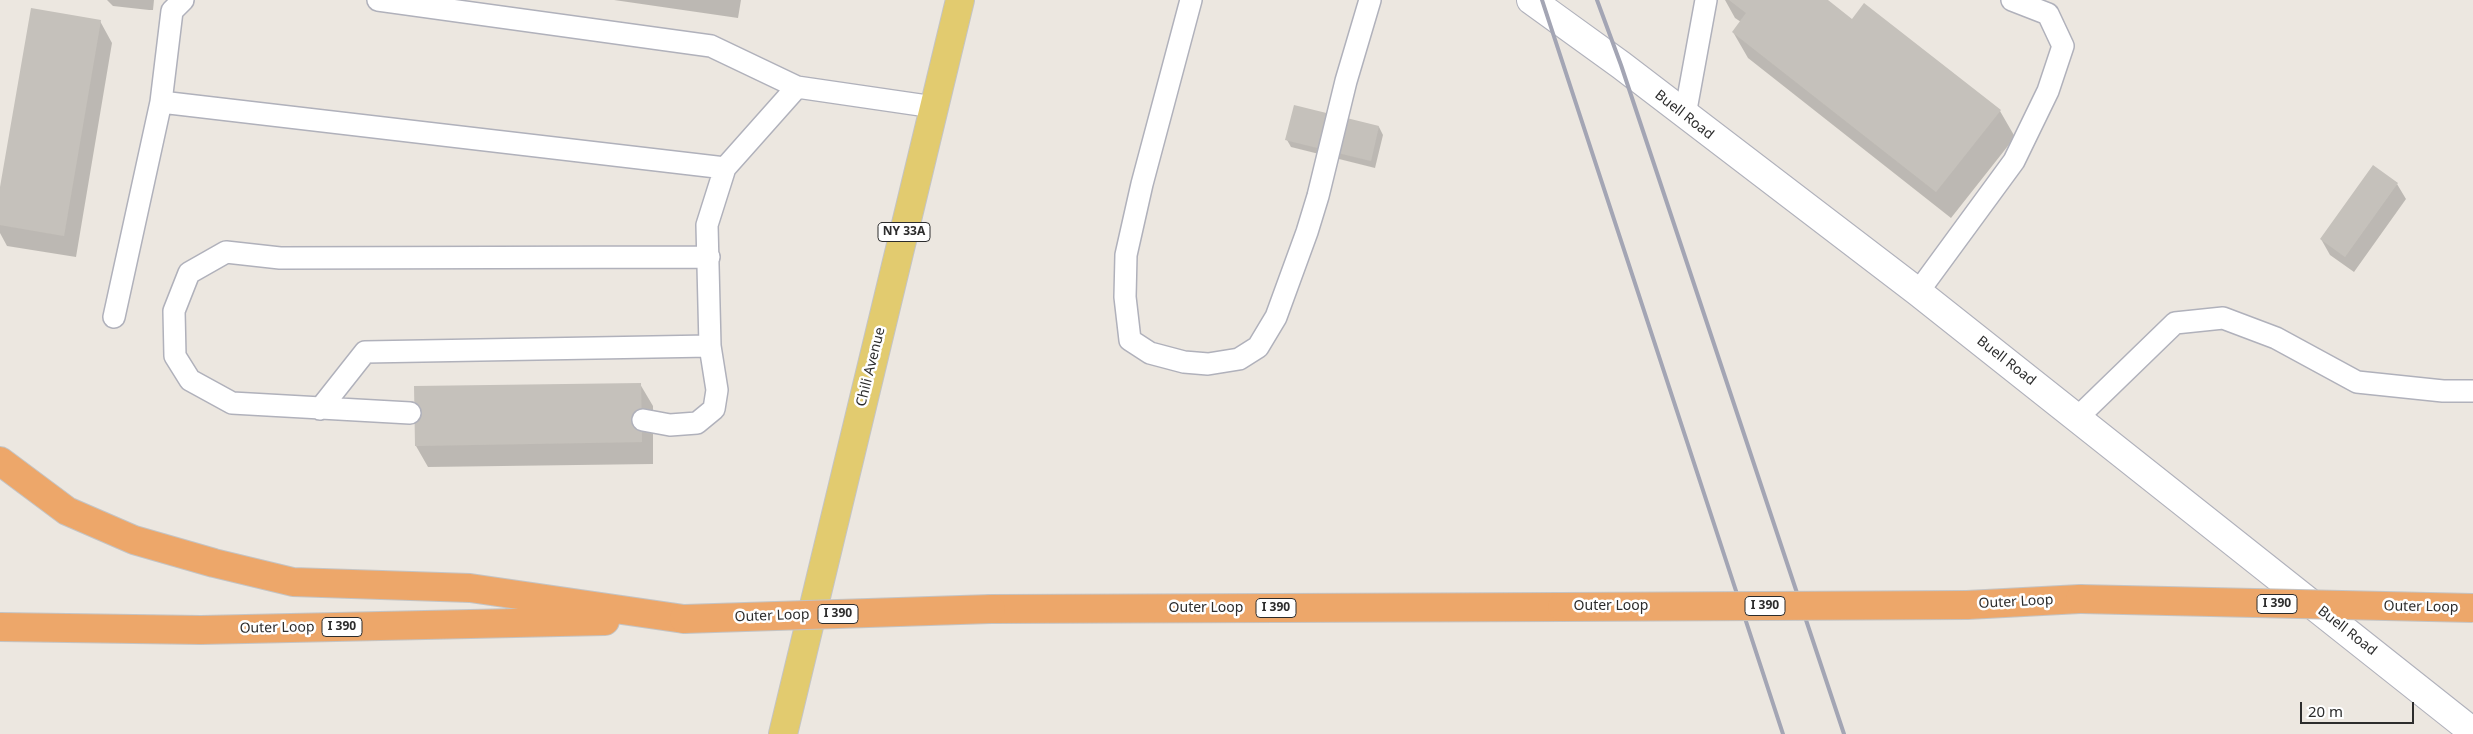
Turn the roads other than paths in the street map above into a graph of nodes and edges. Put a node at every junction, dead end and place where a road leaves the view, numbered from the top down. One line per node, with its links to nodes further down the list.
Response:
1 (378, 0): 9 (lane)
2 (960, 0): 11 (main road, Chili Avenue / NY 33A)
3 (1191, 0): 4 (lane)
4 (1370, 0)
5 (1531, 0): 12 (street, Buell Road)
6 (1706, 0): 12 (lane)
7 (2012, 0): 15 (lane)
8 (177, 6): 10 (lane)
9 (796, 87): 11 (lane); 13 (lane)
10 (161, 102): 13 (lane); 16 (lane)
11 (934, 107): 28 (main road, Chili Avenue / NY 33A)
12 (1685, 115): 15 (street, Buell Road)
13 (725, 168): 14 (lane)
14 (709, 257): 17 (lane); 19 (lane)
15 (1918, 292): 21 (street, Buell Road)
16 (114, 317)
17 (710, 346): 19 (lane); 22 (lane)
18 (2473, 391): 21 (lane)
19 (320, 410): 20 (lane)
20 (410, 413)
21 (2077, 418): 27 (street, Buell Road)
22 (642, 420)
23 (0, 461): 25 (highway)
24 (2473, 608): 25 (highway, Outer Loop / I 390, bridge)
25 (684, 619): 26 (highway, Outer Loop / I 390)
26 (0, 627)
27 (2473, 732)
28 (783, 734)

